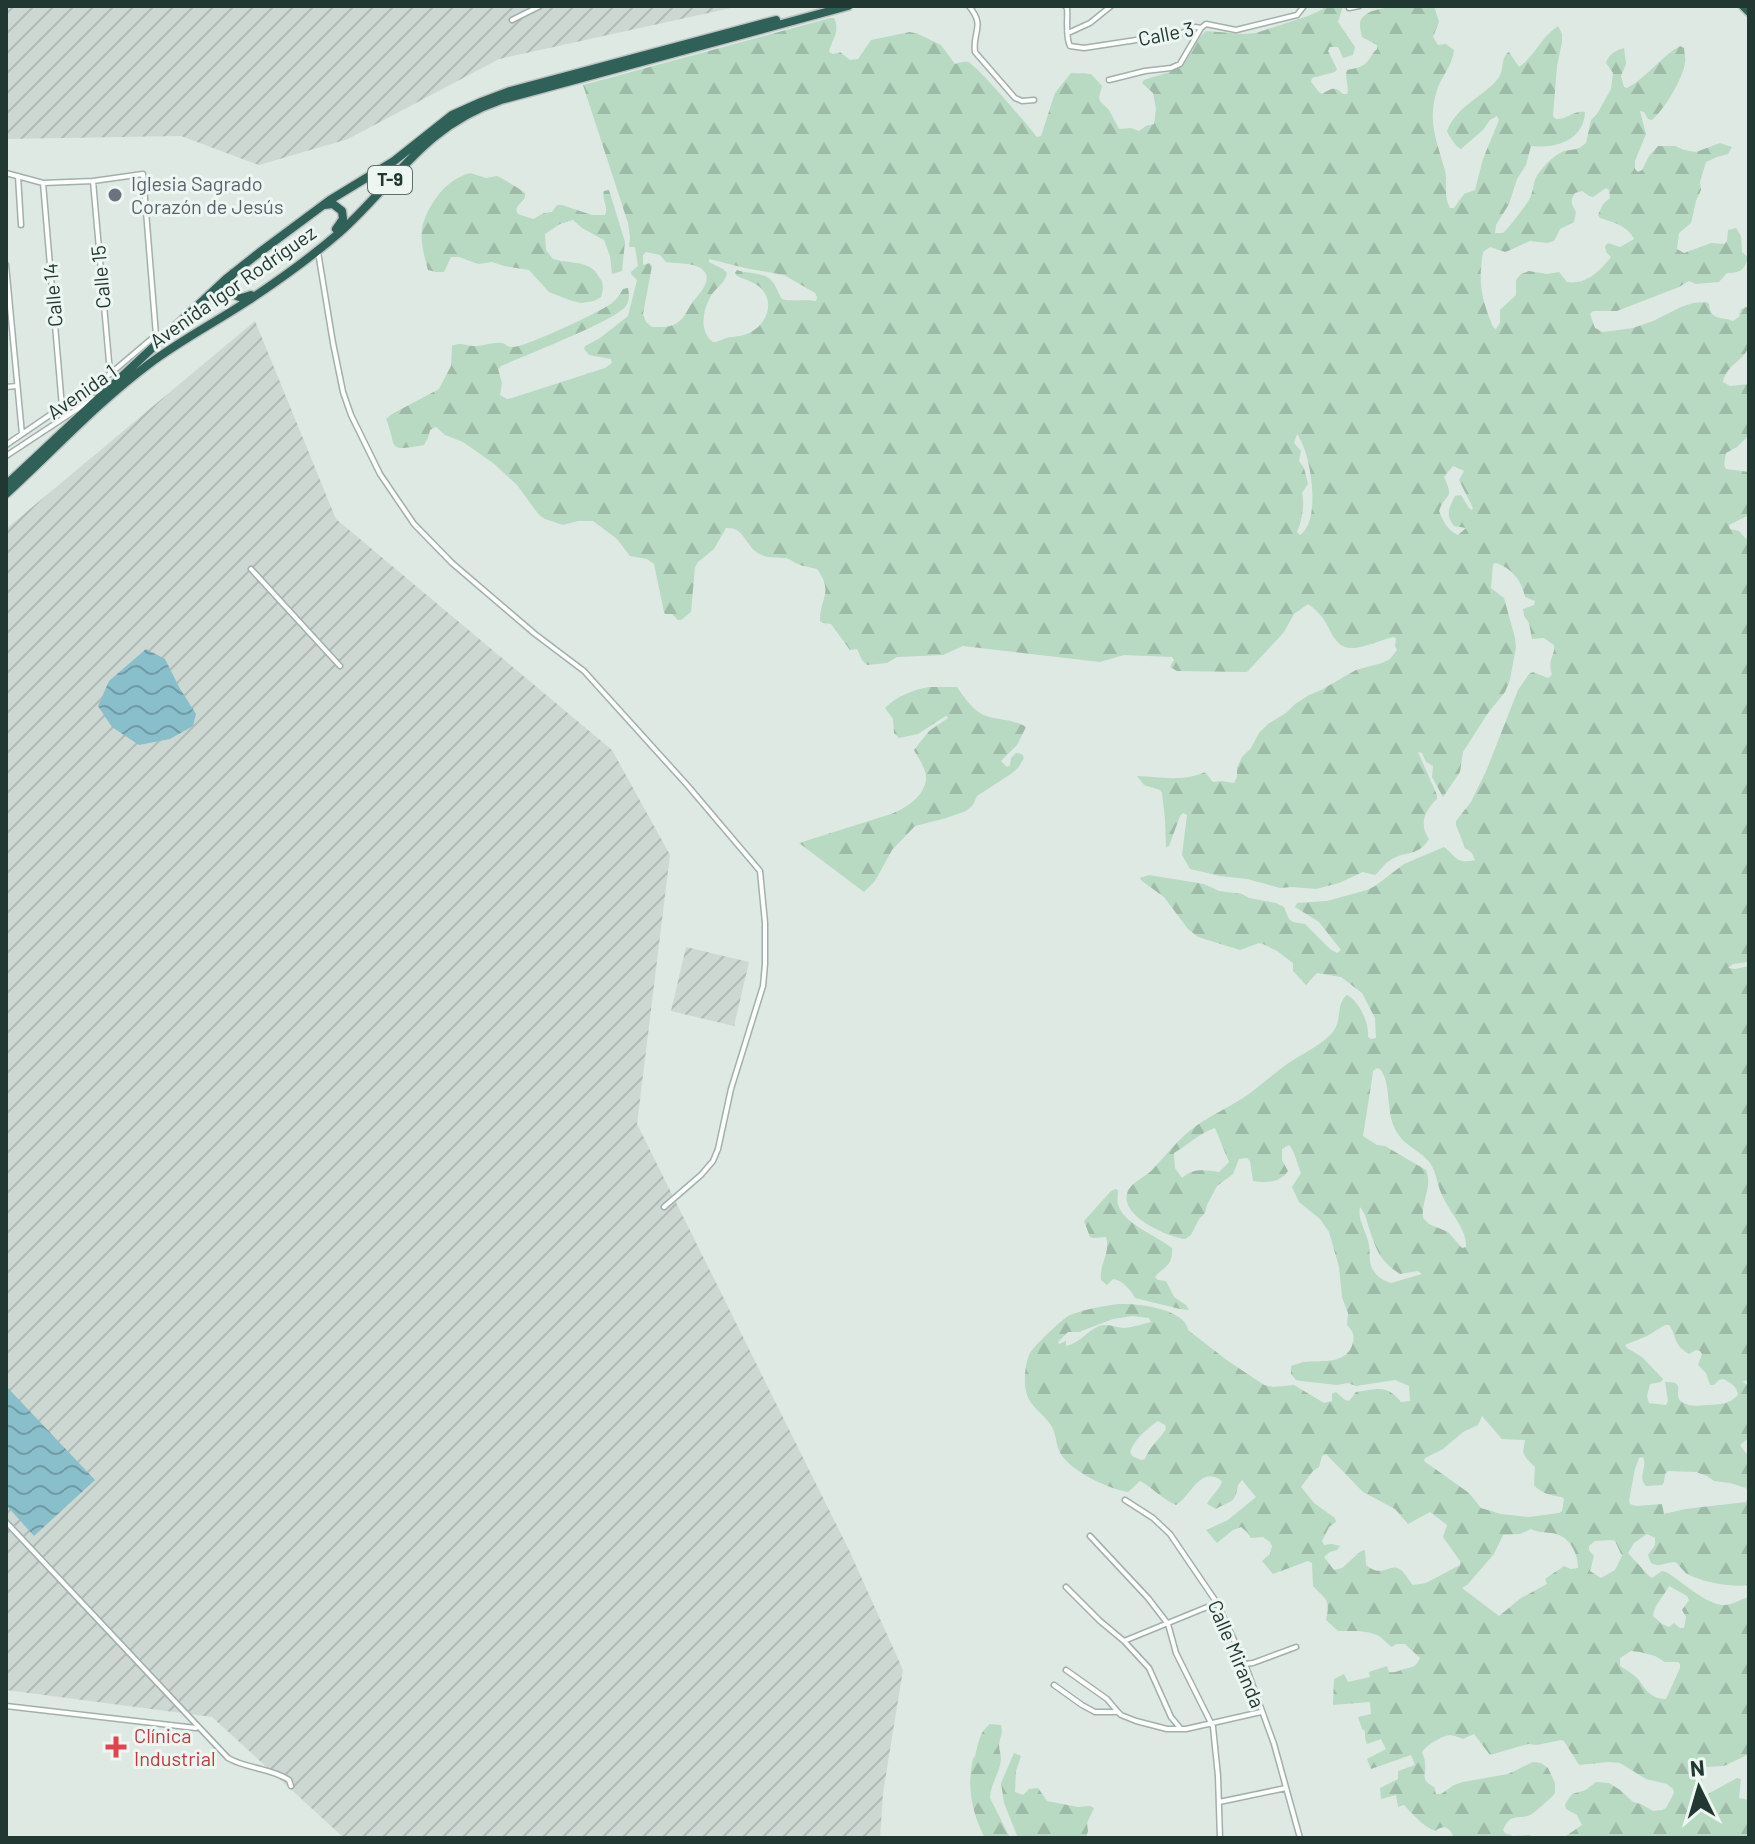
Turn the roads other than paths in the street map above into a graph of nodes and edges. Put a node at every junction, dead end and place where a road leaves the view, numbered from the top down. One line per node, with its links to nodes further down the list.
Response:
1 (540, 6): 14 (street)
2 (827, 6): 23 (highway, Avenida Igor Rodríguez / T-9)
3 (848, 6): 25 (highway, Avenida Igor Rodríguez / T-9)
4 (969, 6): 18 (street)
5 (1065, 6): 13 (street)
6 (1073, 6): 13 (street)
7 (1111, 6): 16 (street)
8 (1304, 6): 15 (street, Calle 3)
9 (1349, 6): 10 (street)
10 (1359, 6)
11 (1743, 6): 12 (highway)
12 (1749, 12)
13 (1067, 13): 16 (street)
14 (512, 20)
15 (1201, 28): 16 (street, Calle 3); 17 (street)
16 (1068, 33)
17 (1109, 80)
18 (1034, 100)
19 (6, 173): 20 (street)
20 (18, 176): 22 (street); 24 (street)
21 (93, 181): 22 (street); 29 (street, Calle 15); 29 (street, Avenida 1)
22 (43, 183): 33 (street, Calle 14)
23 (321, 206): 25 (highway, T-9); 27 (highway, Avenida Igor Rodríguez / T-9)
24 (21, 225)
25 (314, 252): 28 (highway, Avenida Igor Rodríguez / T-9); 41 (street)
26 (6, 265): 30 (street)
27 (234, 273): 28 (highway); 31 (highway, Avenida Igor Rodríguez / T-9)
28 (259, 293): 38 (highway, Avenida Igor Rodríguez / T-9)
29 (110, 374): 33 (street, Avenida 1)
30 (17, 386): 32 (street); 34 (street)
31 (113, 386): 36 (street); 37 (highway, Avenida Igor Rodríguez / T-9)
32 (6, 387)
33 (62, 407): 34 (street, Avenida 1)
34 (22, 434): 35 (street, Avenida 1)
35 (6, 445)
36 (6, 456)
37 (6, 485)
38 (6, 494)
39 (251, 569): 40 (street)
40 (340, 666)
41 (664, 1207)
42 (1125, 1500): 46 (street, Calle Miranda)
43 (6, 1522): 57 (street)
44 (1090, 1536): 47 (street)
45 (1066, 1587): 48 (street)
46 (1217, 1603): 47 (street); 50 (street, Calle Miranda)
47 (1168, 1624): 48 (street); 56 (street)
48 (1124, 1641): 58 (street)
49 (1296, 1647): 50 (street)
50 (1245, 1664): 55 (street, Calle Miranda)
51 (1066, 1670): 54 (street)
52 (1054, 1685): 54 (street)
53 (6, 1706): 57 (street)
54 (1118, 1712): 58 (street)
55 (1261, 1712): 56 (street); 60 (street, Calle Miranda)
56 (1211, 1723): 58 (street); 61 (street)
57 (198, 1728): 59 (street)
58 (1180, 1728)
59 (291, 1786)
60 (1286, 1788): 61 (street); 63 (street, Calle Miranda)
61 (1219, 1802): 62 (street)
62 (1220, 1838)
63 (1300, 1838)

